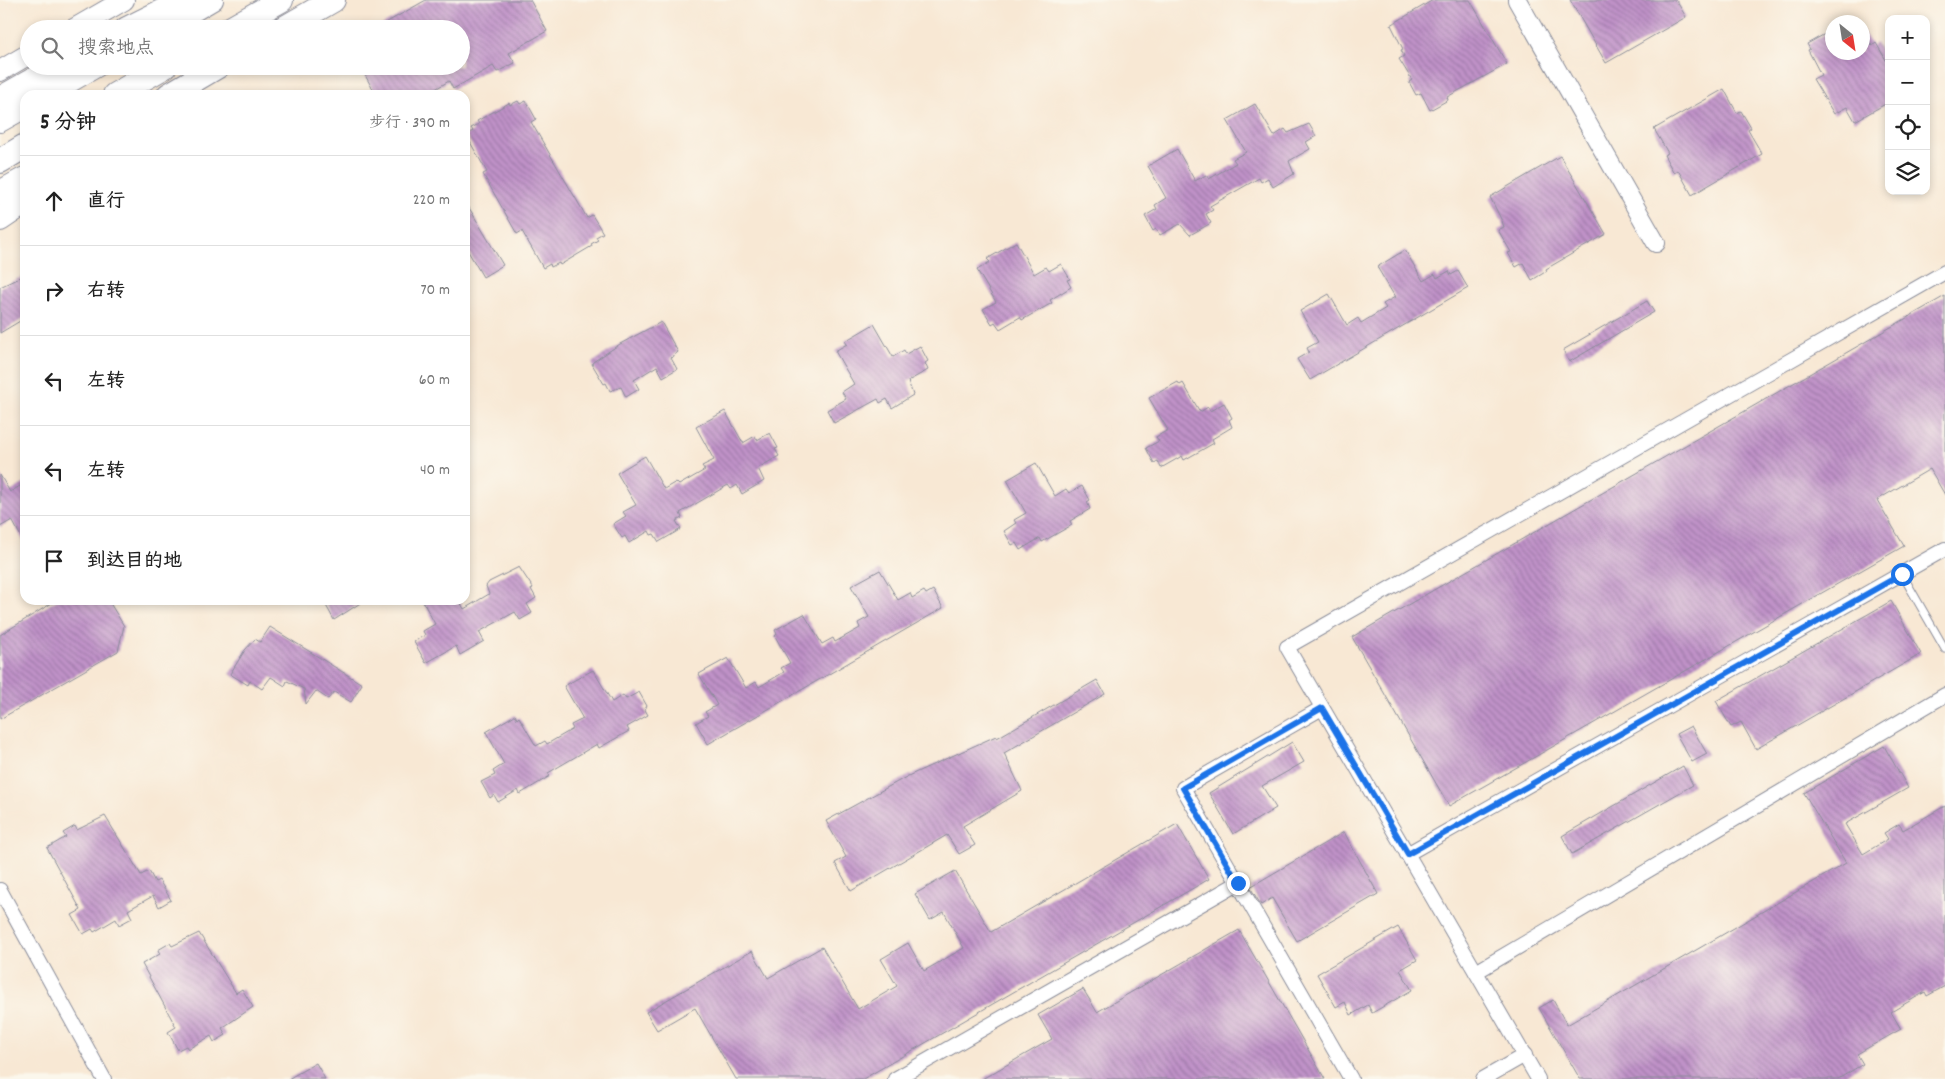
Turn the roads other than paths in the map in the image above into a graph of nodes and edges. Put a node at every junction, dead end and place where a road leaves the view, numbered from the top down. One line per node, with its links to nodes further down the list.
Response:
1 (124, 0): 7 (main road)
2 (185, 0): 8 (highway)
3 (213, 0): 9 (main road)
4 (281, 0): 10 (highway)
5 (333, 0): 11 (highway)
6 (1516, 0): 30 (street)
7 (90, 20)
8 (145, 20)
9 (179, 20)
10 (246, 20)
11 (299, 20)
12 (20, 59): 13 (main road)
13 (0, 71)
14 (42, 75): 21 (highway)
15 (82, 75): 18 (main road)
16 (149, 75): 19 (highway)
17 (203, 75): 20 (highway)
18 (57, 90)
19 (124, 90)
20 (178, 90)
21 (0, 99)
22 (20, 111): 23 (main road)
23 (0, 122)
24 (20, 149): 25 (highway)
25 (0, 161)
26 (20, 182): 27 (highway)
27 (0, 193)
28 (20, 205): 29 (highway)
29 (0, 218)
30 (1656, 242)
31 (1945, 272): 36 (street)
32 (1945, 549): 33 (street)
33 (1902, 574): 34 (lane); 37 (street)
34 (1945, 649)
35 (1945, 695): 40 (street)
36 (1322, 708): 37 (street); 38 (street)
37 (1408, 854): 40 (street)
38 (1238, 883): 43 (street); 44 (street)
39 (0, 890): 42 (street)
40 (1476, 972): 41 (street)
41 (1525, 1055): 45 (street); 46 (street)
42 (104, 1079)
43 (895, 1079)
44 (1351, 1079)
45 (1483, 1079)
46 (1538, 1079)

